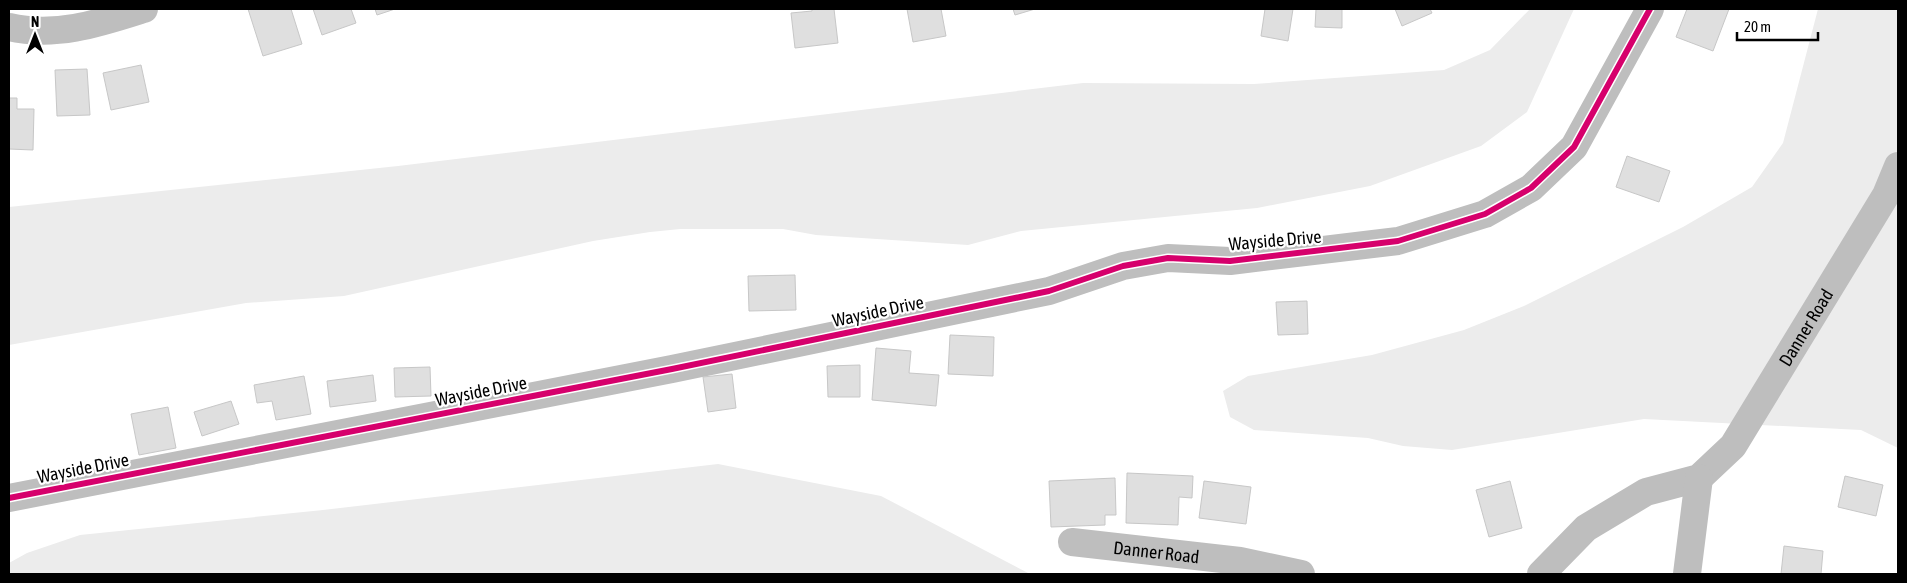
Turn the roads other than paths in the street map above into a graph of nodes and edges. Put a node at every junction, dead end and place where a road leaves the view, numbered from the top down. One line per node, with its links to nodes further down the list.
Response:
1 (144, 9): 3 (street)
2 (1650, 9): 6 (street, Wayside Drive)
3 (9, 27)
4 (1898, 166): 5 (street, Danner Road)
5 (1700, 478): 9 (street); 10 (street)
6 (9, 498)
7 (1072, 542): 8 (street, Danner Road)
8 (1300, 574)
9 (1541, 574)
10 (1687, 574)

